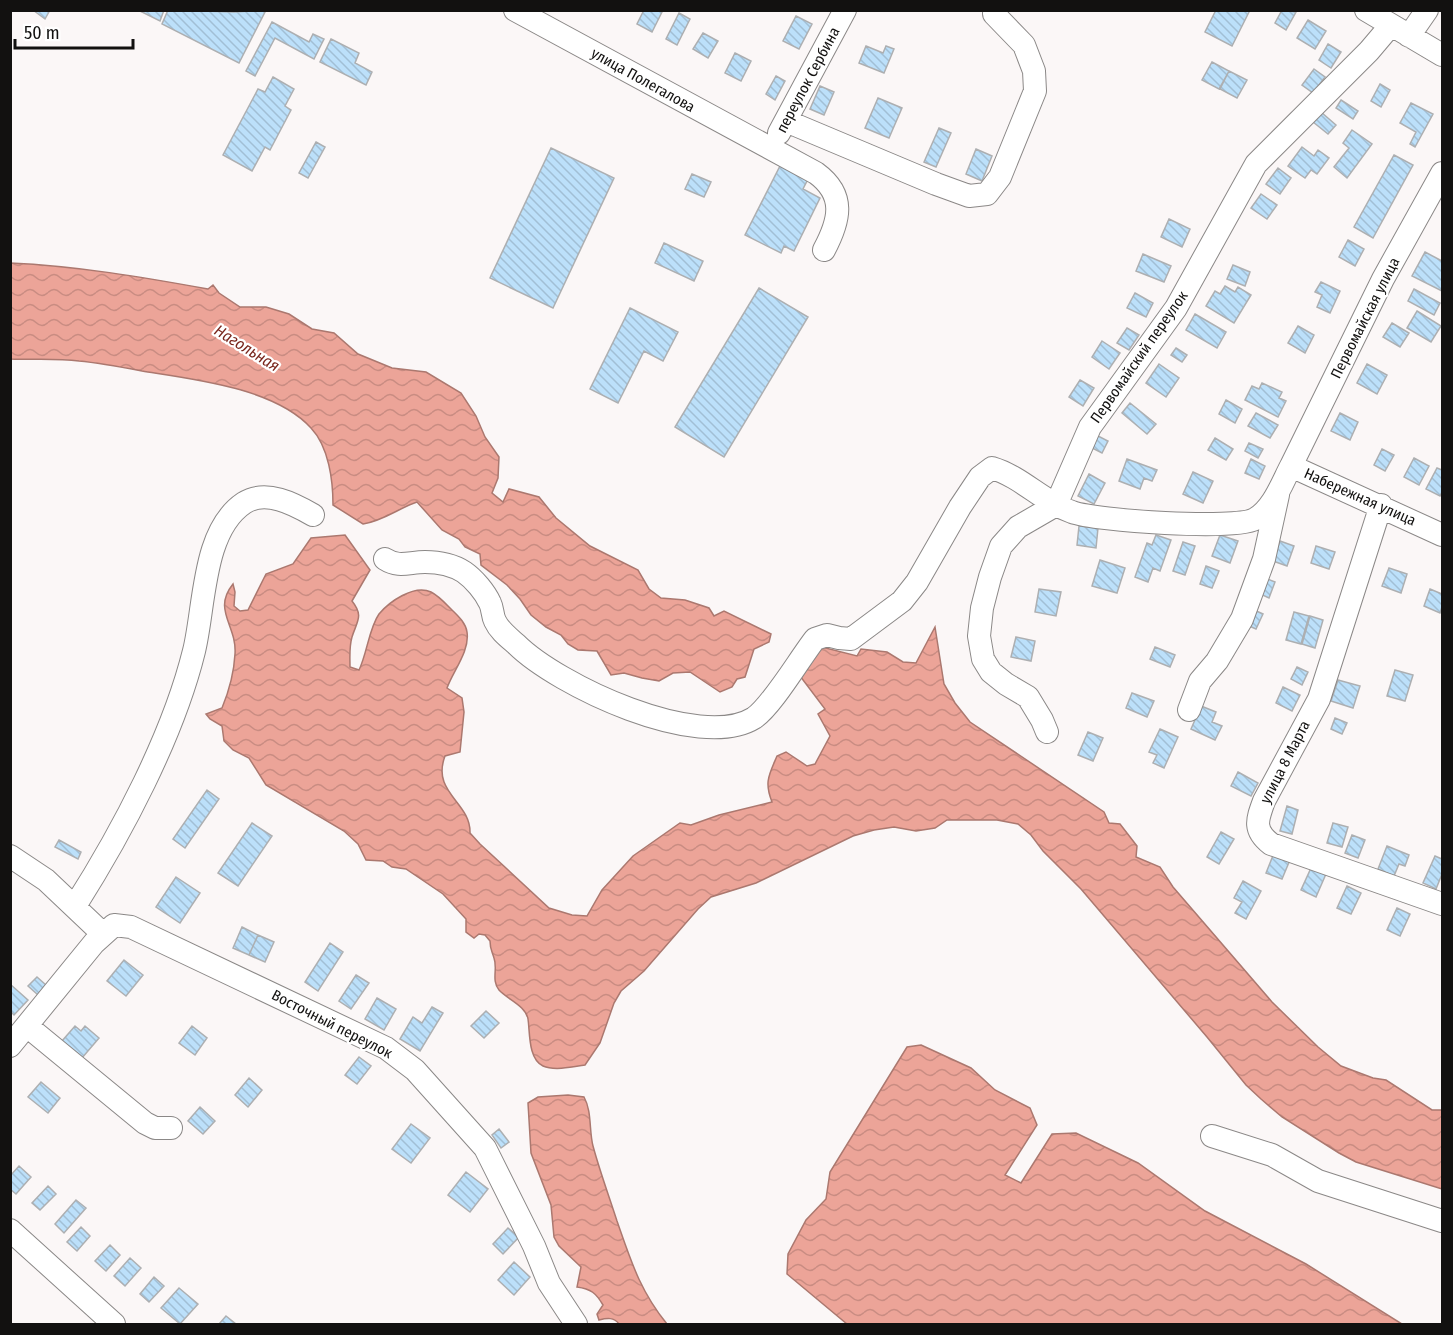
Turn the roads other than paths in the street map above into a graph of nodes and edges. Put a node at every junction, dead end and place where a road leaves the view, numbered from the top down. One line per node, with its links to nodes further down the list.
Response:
1 (515, 10): 9 (street, улица Полегалова)
2 (845, 10): 8 (street, переулок Сербина)
3 (1366, 10): 6 (street)
4 (1426, 10): 6 (street)
5 (994, 14): 8 (street)
6 (1400, 30): 7 (street); 13 (street, Первомайский переулок)
7 (1443, 55)
8 (786, 121): 9 (street, переулок Сербина)
9 (770, 150): 11 (street, улица Полегалова)
10 (1443, 173): 12 (street, Первомайская улица)
11 (824, 250)
12 (1286, 476): 13 (street, Набережная улица); 14 (street, Набережная улица); 18 (street)
13 (1056, 505): 17 (street, Набережная улица); 19 (street)
14 (1381, 505): 16 (street, Набережная улица); 21 (street, улица 8 Марта)
15 (313, 515): 22 (street)
16 (1443, 535)
17 (385, 559)
18 (1189, 710)
19 (1047, 732)
20 (10, 856): 22 (street)
21 (1443, 904)
22 (75, 906): 23 (street)
23 (103, 934): 24 (street); 31 (street, Восточный переулок)
24 (27, 1026): 25 (street); 26 (street)
25 (10, 1046)
26 (171, 1128)
27 (1212, 1136): 28 (street)
28 (1443, 1221)
29 (10, 1230): 30 (street)
30 (114, 1324)
31 (576, 1324)

